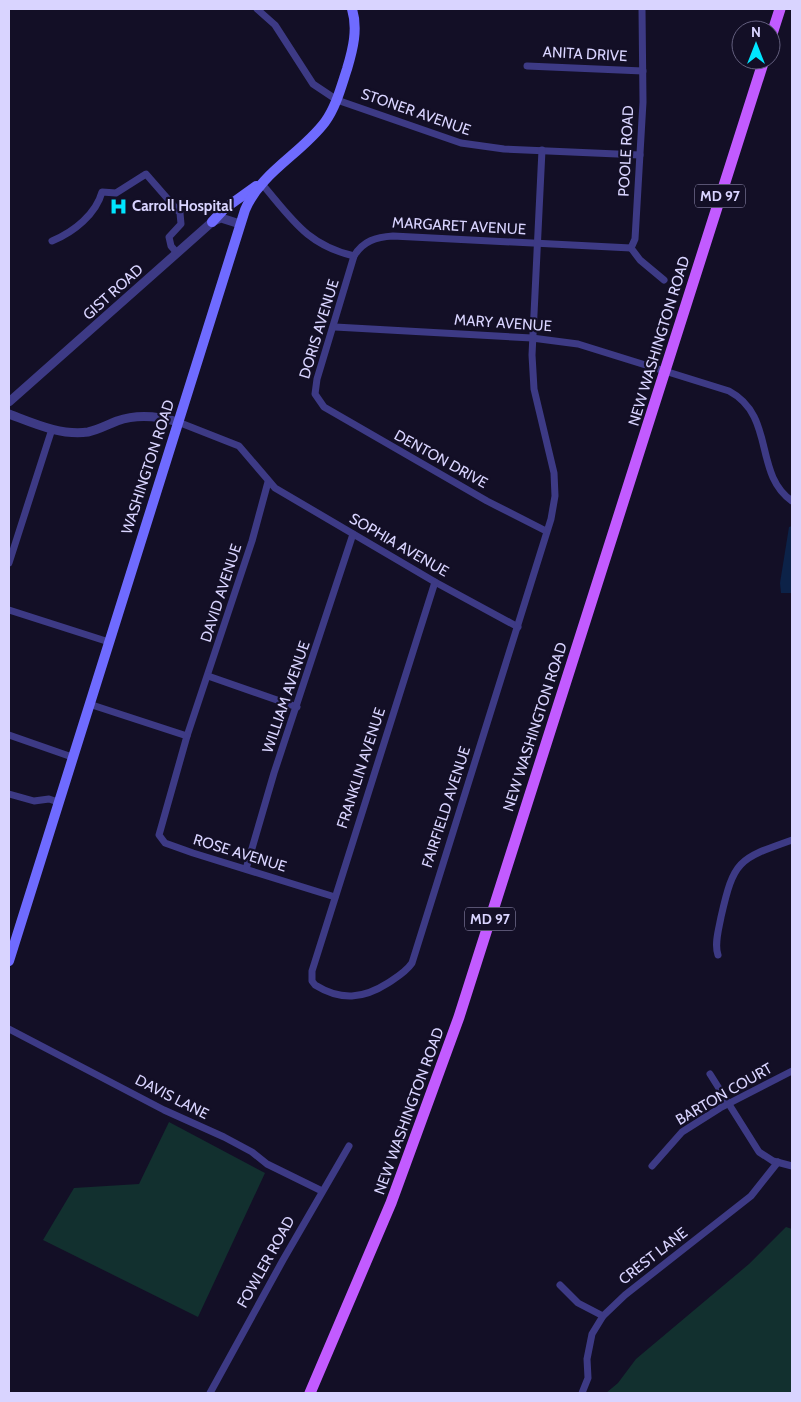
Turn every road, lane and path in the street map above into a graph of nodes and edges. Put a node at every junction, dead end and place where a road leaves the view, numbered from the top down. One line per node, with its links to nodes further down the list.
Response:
1 (257, 9): 7 (street, STONER AVENUE)
2 (352, 9): 7 (main road, WASHINGTON ROAD)
3 (642, 9): 6 (street, POOLE ROAD)
4 (526, 66): 6 (street, ANITA DRIVE)
5 (761, 70): 21 (main road, NEW WASHINGTON ROAD / MD 97)
6 (643, 71): 9 (street, POOLE ROAD)
7 (336, 100): 8 (street, STONER AVENUE); 10 (main road, WASHINGTON ROAD)
8 (542, 150): 9 (street, STONER AVENUE); 14 (street, FAIRFIELD AVENUE)
9 (640, 155): 15 (street, POOLE ROAD)
10 (262, 184): 11 (main road); 12 (main road, WASHINGTON ROAD); 17 (street)
11 (212, 222): 12 (street); 16 (street, GIST ROAD)
12 (240, 224): 25 (main road, WASHINGTON ROAD)
13 (52, 241): 16 (street)
14 (537, 244): 15 (street, MARGARET AVENUE); 17 (street, MARGARET AVENUE); 20 (street, FAIRFIELD AVENUE)
15 (631, 248): 18 (street)
16 (177, 253): 22 (street, GIST ROAD)
17 (354, 256): 19 (street, DORIS AVENUE)
18 (664, 280)
19 (334, 326): 20 (street, MARY AVENUE); 23 (street, DORIS AVENUE)
20 (532, 338): 21 (street, MARY AVENUE); 29 (street, FAIRFIELD AVENUE)
21 (665, 371): 28 (street); 63 (main road, NEW WASHINGTON ROAD / MD 97)
22 (9, 402)
23 (324, 407): 29 (street, DENTON DRIVE)
24 (9, 414): 26 (street)
25 (178, 422): 26 (street); 27 (street); 35 (main road, WASHINGTON ROAD)
26 (52, 429): 31 (street)
27 (268, 482): 30 (street, SOPHIA AVENUE); 36 (street, DAVID AVENUE)
28 (792, 501)
29 (546, 531): 34 (street, FAIRFIELD AVENUE)
30 (353, 534): 32 (street, SOPHIA AVENUE); 38 (street, WILLIAM AVENUE)
31 (9, 563)
32 (435, 582): 34 (street, SOPHIA AVENUE); 47 (street, FRANKLIN AVENUE)
33 (9, 610): 35 (street)
34 (518, 628): 50 (street, FAIRFIELD AVENUE)
35 (108, 642): 37 (main road, WASHINGTON ROAD)
36 (208, 676): 38 (street); 40 (street, DAVID AVENUE)
37 (89, 704): 40 (street); 41 (main road, WASHINGTON ROAD)
38 (297, 707): 46 (street, WILLIAM AVENUE)
39 (9, 735): 41 (street)
40 (187, 736): 44 (street, DAVID AVENUE)
41 (72, 756): 43 (main road, WASHINGTON ROAD)
42 (9, 794): 43 (street)
43 (58, 802): 49 (main road, WASHINGTON ROAD)
44 (163, 818): 46 (street, ROSE AVENUE)
45 (792, 840): 48 (street)
46 (246, 869): 47 (street, ROSE AVENUE)
47 (335, 897): 50 (street, FRANKLIN AVENUE)
48 (718, 955)
49 (9, 962)
50 (314, 962)
51 (9, 1029): 59 (street, DAVIS LANE)
52 (792, 1070): 54 (street, BARTON COURT)
53 (710, 1074): 54 (street)
54 (728, 1104): 56 (street); 57 (street, BARTON COURT)
55 (349, 1146): 59 (street, FOWLER ROAD)
56 (778, 1162): 58 (street); 61 (street, CREST LANE)
57 (652, 1166)
58 (792, 1166)
59 (322, 1191): 62 (street, FOWLER ROAD)
60 (560, 1285): 61 (street)
61 (603, 1316): 64 (street, CREST LANE)
62 (210, 1393)
63 (310, 1393)
64 (582, 1393)

